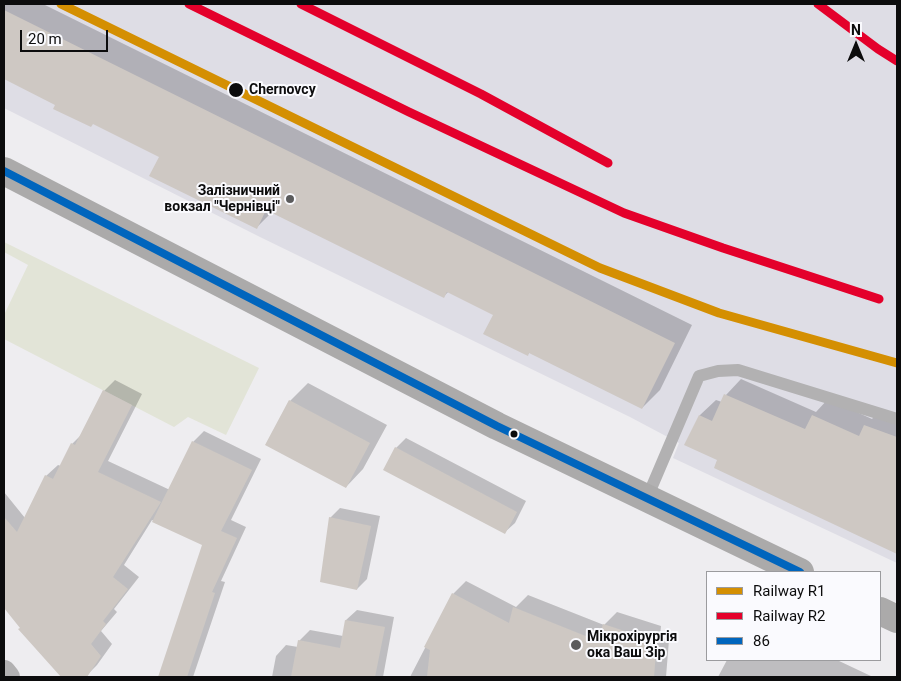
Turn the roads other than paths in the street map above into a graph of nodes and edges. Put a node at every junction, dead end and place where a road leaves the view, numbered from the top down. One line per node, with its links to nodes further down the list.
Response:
1 (4, 170): 3 (main road)
2 (897, 419): 3 (lane)
3 (647, 498): 4 (main road)
4 (798, 571)
5 (881, 612): 6 (main road)
6 (897, 620)
7 (4, 672): 8 (street)
8 (8, 677)

